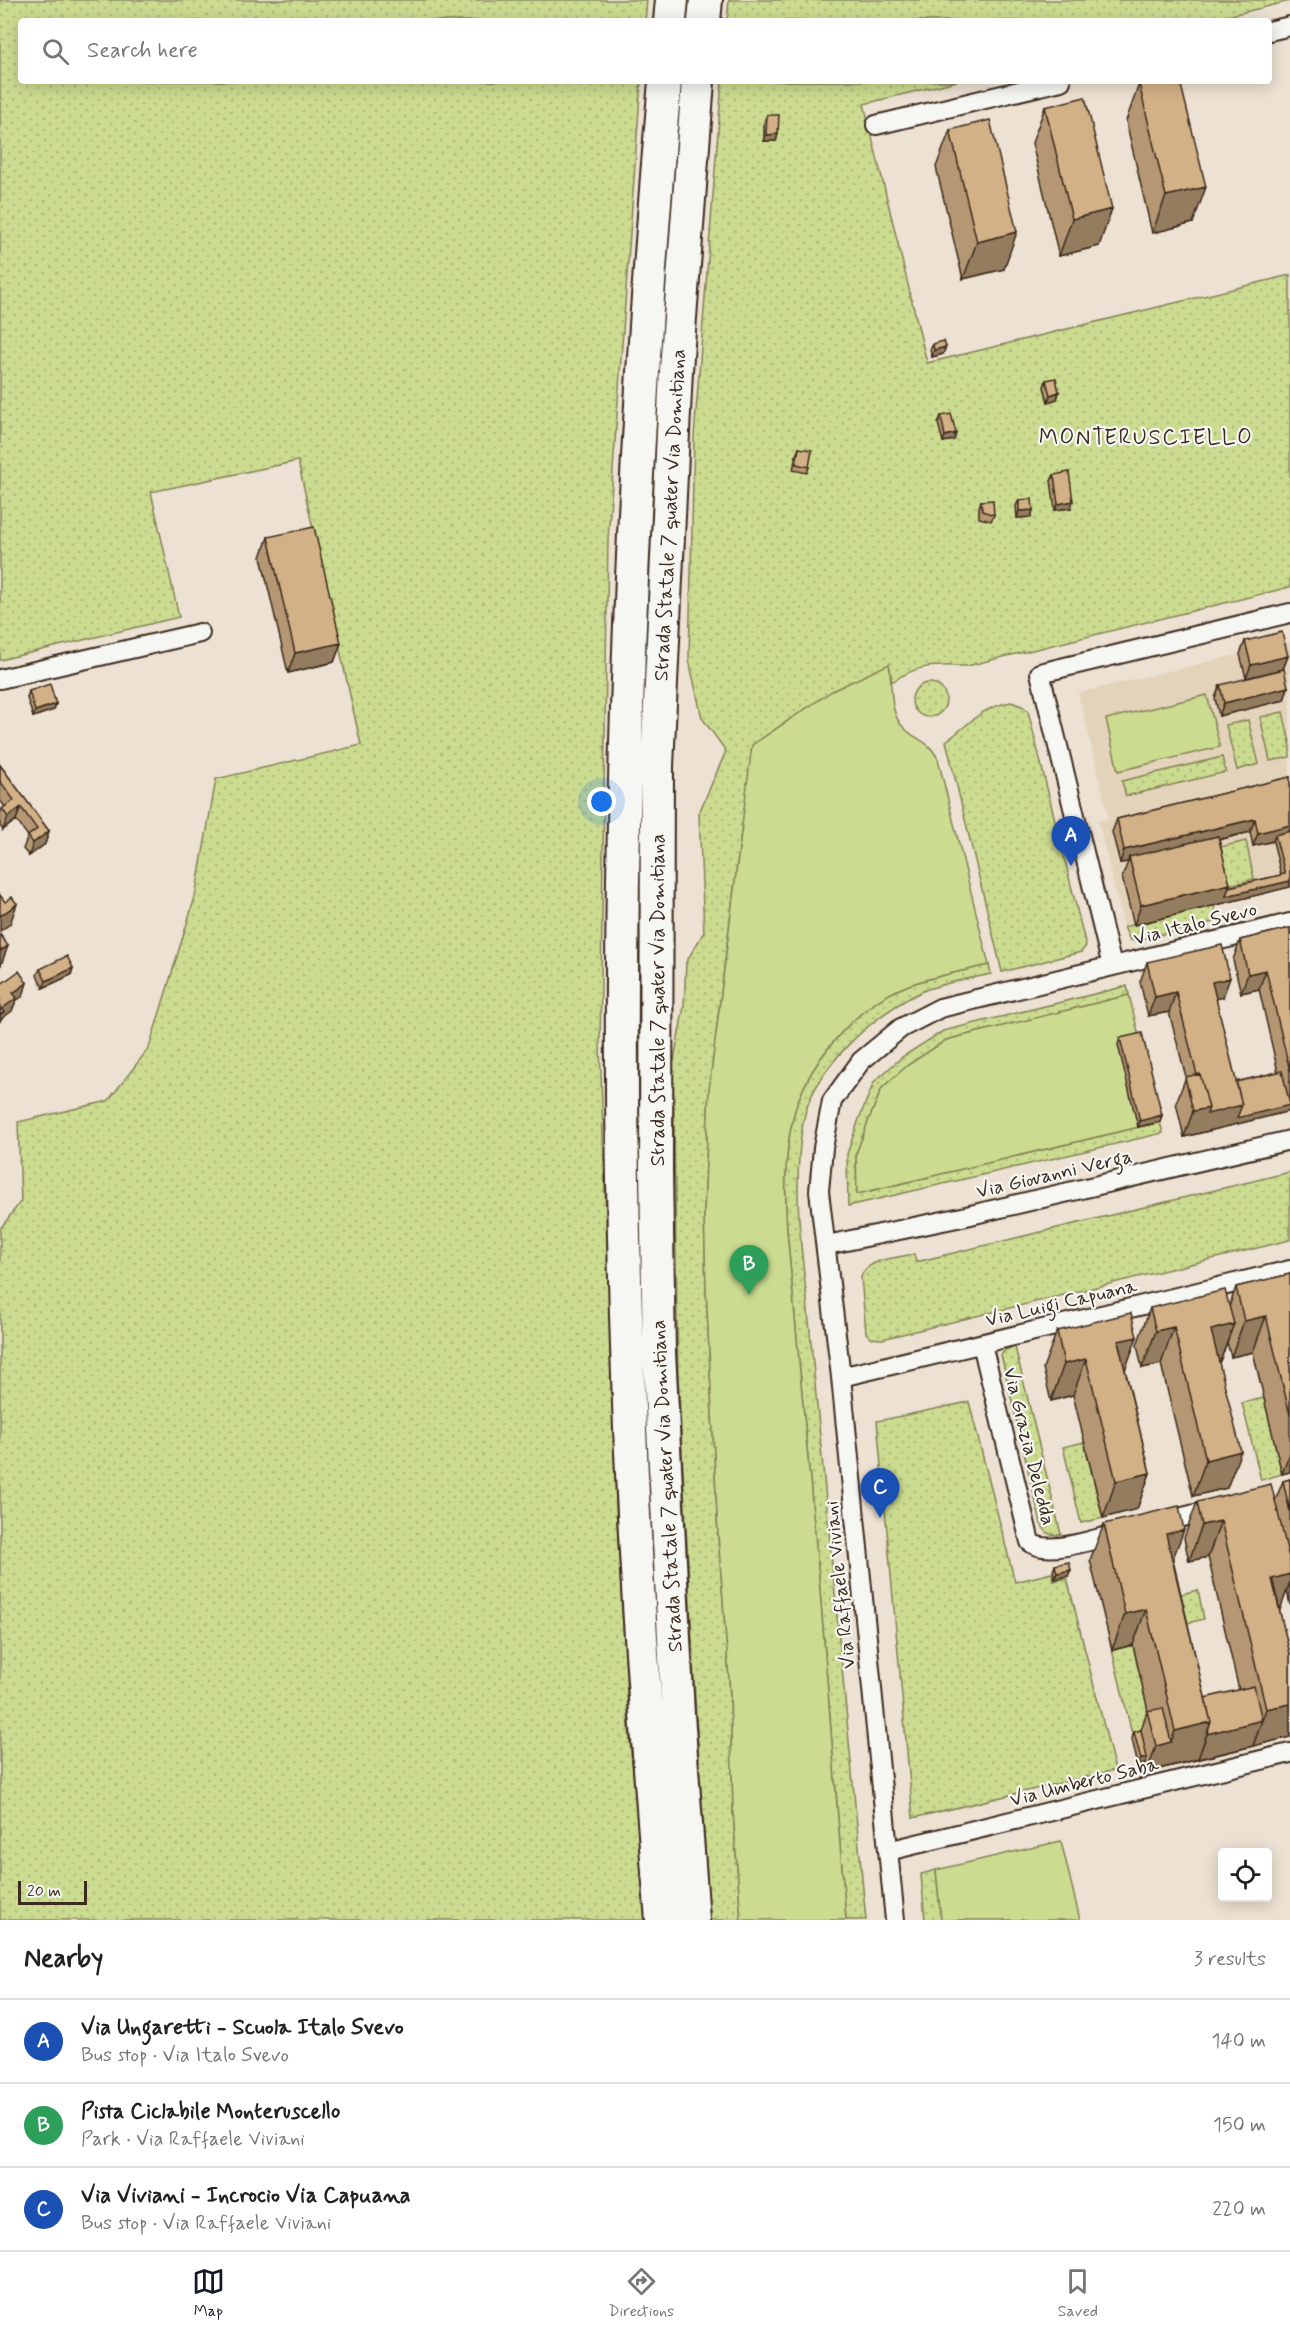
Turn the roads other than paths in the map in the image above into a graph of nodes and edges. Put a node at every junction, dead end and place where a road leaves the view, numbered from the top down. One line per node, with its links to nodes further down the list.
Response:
1 (672, 0): 3 (highway)
2 (706, 0): 4 (highway)
3 (670, 18)
4 (704, 18)
5 (1290, 26): 6 (street)
6 (1272, 30)
7 (665, 84): 24 (highway, Strada Statale 7 quater Via Domitiana)
8 (698, 84): 25 (highway, Strada Statale 7 quater Via Domitiana)
9 (1048, 84): 10 (street)
10 (876, 125)
11 (1290, 613): 15 (street)
12 (200, 633): 13 (street)
13 (0, 679)
14 (1290, 923): 15 (street, Via Italo Svevo)
15 (1112, 966): 17 (street, Via Italo Svevo)
16 (1290, 1140): 17 (street, Via Giovanni Verga)
17 (827, 1245): 20 (street, Via Raffaele Viviani)
18 (1290, 1270): 19 (street, Via Luigi Capuana)
19 (982, 1344): 20 (street, Via Luigi Capuana); 21 (street, Via Grazia Deledda)
20 (841, 1377): 23 (street, Via Raffaele Viviani)
21 (1236, 1504)
22 (1290, 1753): 23 (street, Via Umberto Saba)
23 (888, 1851): 26 (street, Via Raffaele Viviani)
24 (662, 1920)
25 (693, 1920)
26 (895, 1920)

